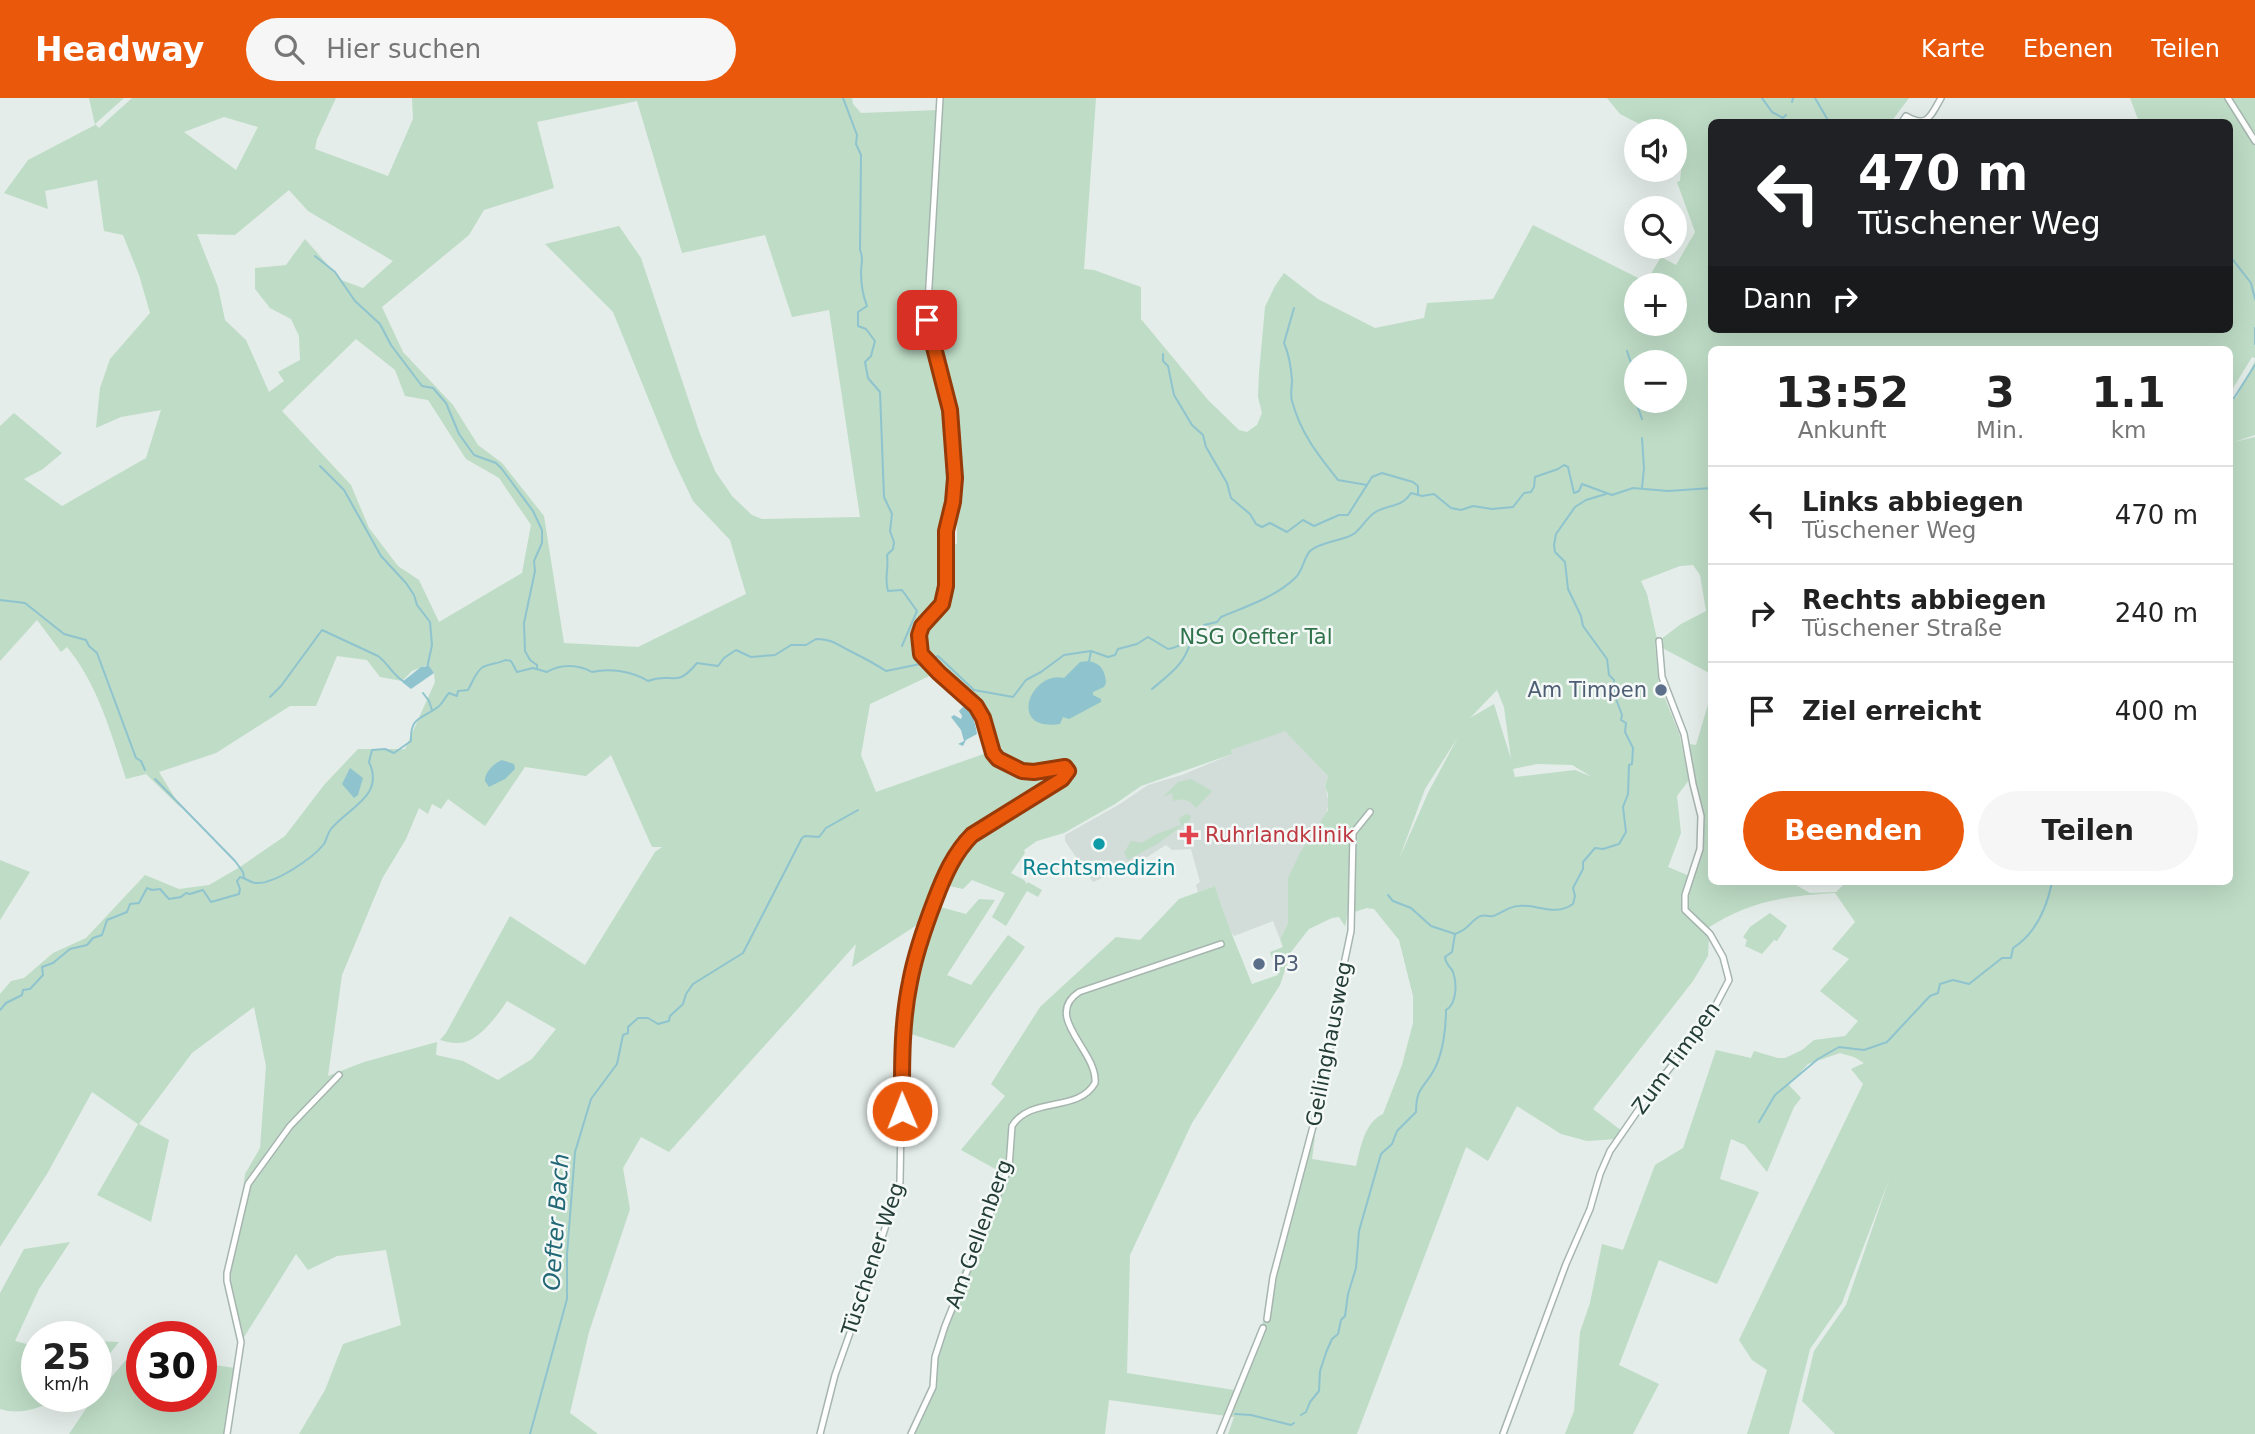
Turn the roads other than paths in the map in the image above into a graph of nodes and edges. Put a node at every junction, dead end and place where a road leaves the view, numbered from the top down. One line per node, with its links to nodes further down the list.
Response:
1 (940, 98): 13 (street, Tüschener Weg)
2 (1941, 98): 4 (street)
3 (2228, 98): 5 (street)
4 (1929, 119)
5 (2255, 141)
6 (1659, 641): 16 (street, Zum Timpen)
7 (1370, 812): 10 (street, Geilinghausweg)
8 (1221, 944): 14 (street, Am Gellenberg)
9 (339, 1075): 12 (street)
10 (1267, 1319)
11 (1263, 1328): 15 (street)
12 (227, 1434)
13 (820, 1434)
14 (911, 1434)
15 (1220, 1434)
16 (1503, 1434)

